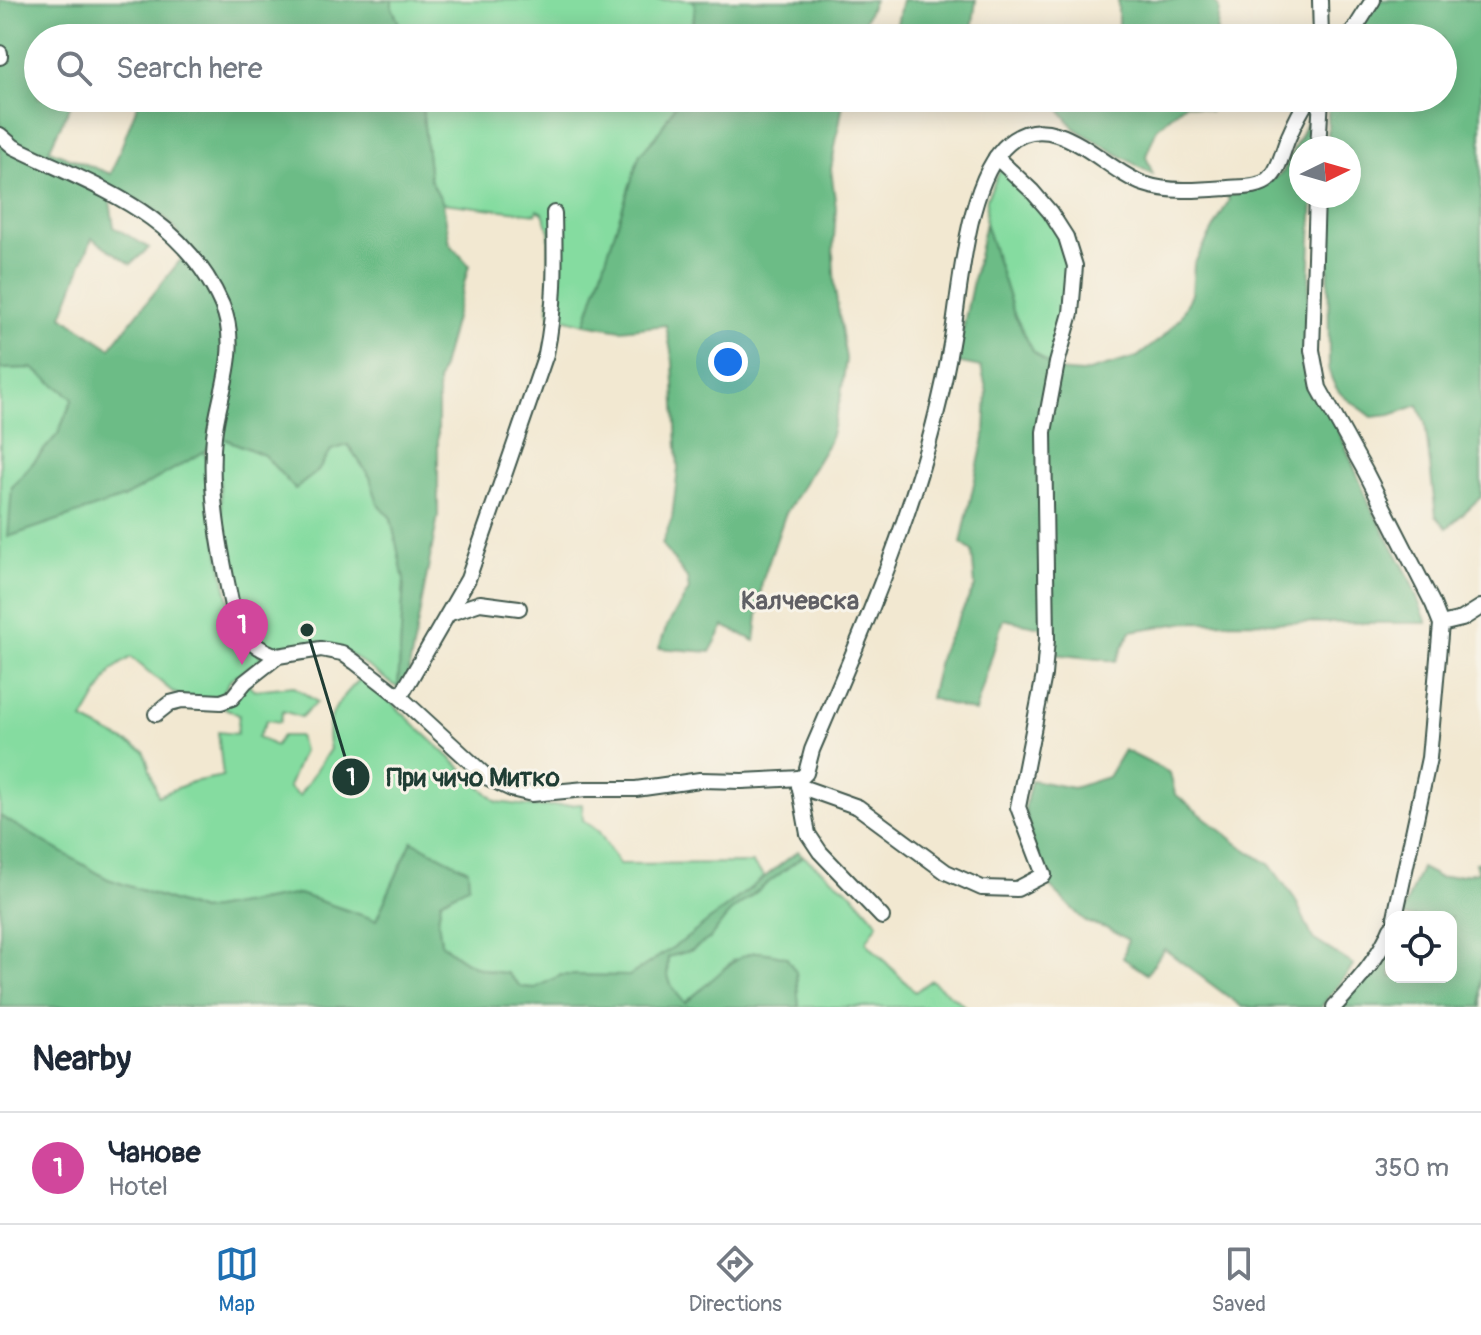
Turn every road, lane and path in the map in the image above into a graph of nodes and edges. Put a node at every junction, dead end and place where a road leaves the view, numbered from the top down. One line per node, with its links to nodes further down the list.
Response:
1 (1320, 0): 3 (street)
2 (1373, 0): 4 (street)
3 (1321, 24)
4 (1358, 24)
5 (1301, 112): 9 (street)
6 (1320, 112): 8 (street)
7 (0, 135): 16 (street)
8 (1319, 136)
9 (996, 157): 19 (street); 19 (street)
10 (1317, 208): 15 (street)
11 (554, 213): 14 (street)
12 (1481, 607): 15 (street)
13 (519, 608): 14 (street)
14 (450, 613): 17 (street)
15 (1441, 624): 20 (street)
16 (278, 656): 17 (street); 18 (street)
17 (400, 697): 19 (street)
18 (156, 714)
19 (798, 782): 21 (street)
20 (1396, 911)
21 (882, 917)
22 (1385, 943): 23 (street)
23 (1334, 1007)

